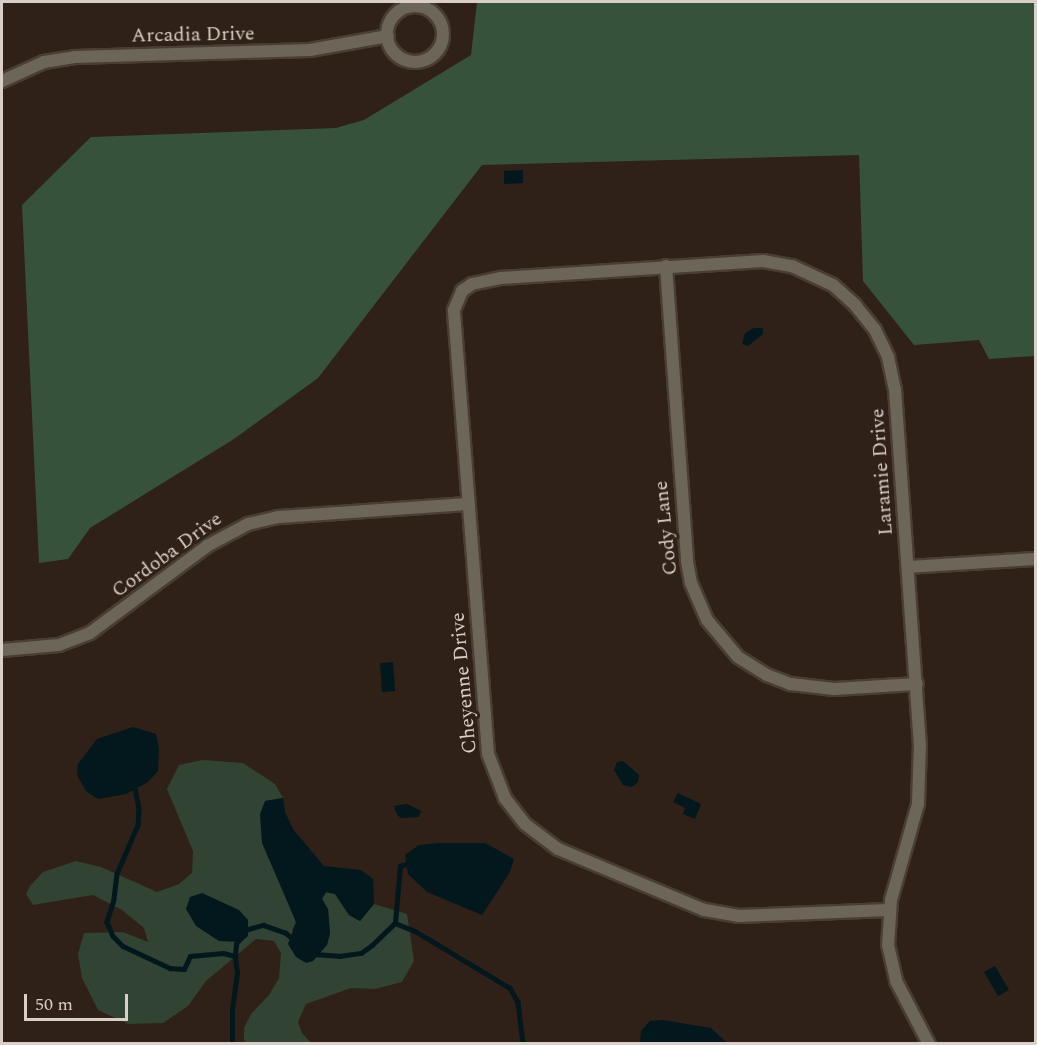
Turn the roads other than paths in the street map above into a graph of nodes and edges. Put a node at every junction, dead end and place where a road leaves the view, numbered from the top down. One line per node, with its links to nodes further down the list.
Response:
1 (388, 36): 1 (street); 2 (street, Arcadia Drive)
2 (2, 81)
3 (666, 266): 4 (street, Laramie Drive); 7 (street, Laramie Drive); 9 (street, Cody Lane)
4 (462, 291): 5 (street, Cheyenne Drive)
5 (469, 504): 8 (street, Cordoba Drive); 10 (street, Cheyenne Drive)
6 (1035, 559): 7 (street)
7 (908, 567): 9 (street, Laramie Drive)
8 (2, 650)
9 (916, 684): 10 (street, Laramie Drive)
10 (888, 910): 11 (street, Laramie Drive)
11 (929, 1044)

